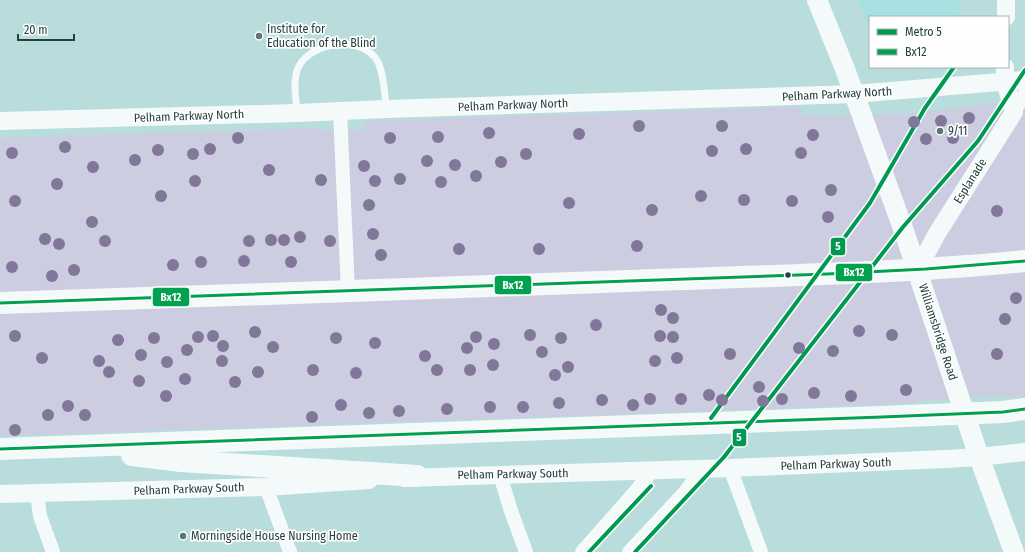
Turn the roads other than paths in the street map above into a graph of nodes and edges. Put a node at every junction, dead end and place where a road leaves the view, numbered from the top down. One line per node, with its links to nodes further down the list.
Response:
1 (818, 0): 7 (main road, Williamsbridge Road)
2 (1006, 0): 3 (street)
3 (1006, 16)
4 (1005, 74): 5 (street, Pelham Parkway North); 7 (street, Pelham Parkway North); 11 (street)
5 (1025, 80)
6 (1025, 93): 11 (street, Esplanade)
7 (854, 94): 8 (street, Pelham Parkway North); 14 (main road, Williamsbridge Road)
8 (386, 109): 9 (street, Pelham Parkway North); 10 (lane)
9 (340, 111): 10 (street, Pelham Parkway North); 15 (street)
10 (297, 112): 12 (street, Pelham Parkway North)
11 (1014, 112): 14 (street, Esplanade)
12 (0, 121)
13 (1025, 261): 14 (main road)
14 (917, 270): 15 (main road); 18 (main road, Williamsbridge Road)
15 (348, 292): 16 (main road)
16 (0, 303)
17 (1025, 409): 18 (main road)
18 (964, 413): 19 (main road); 22 (main road, Williamsbridge Road)
19 (66, 447): 20 (main road); 27 (main road)
20 (0, 449)
21 (1025, 452): 22 (street, Pelham Parkway South)
22 (979, 457): 23 (street, Pelham Parkway South); 37 (main road, Williamsbridge Road)
23 (730, 468): 24 (street, Pelham Parkway South); 36 (street)
24 (702, 469): 25 (street, Pelham Parkway South); 35 (street)
25 (652, 471): 26 (street, Pelham Parkway South); 34 (street)
26 (500, 475): 27 (street, Pelham Parkway South); 33 (street)
27 (418, 476): 28 (street, Pelham Parkway South)
28 (266, 487): 30 (street, Pelham Parkway South); 32 (street)
29 (0, 494): 30 (street, Pelham Parkway South)
30 (37, 494): 31 (street)
31 (53, 552)
32 (290, 552)
33 (526, 552)
34 (582, 552)
35 (628, 552)
36 (761, 552)
37 (1014, 552)

